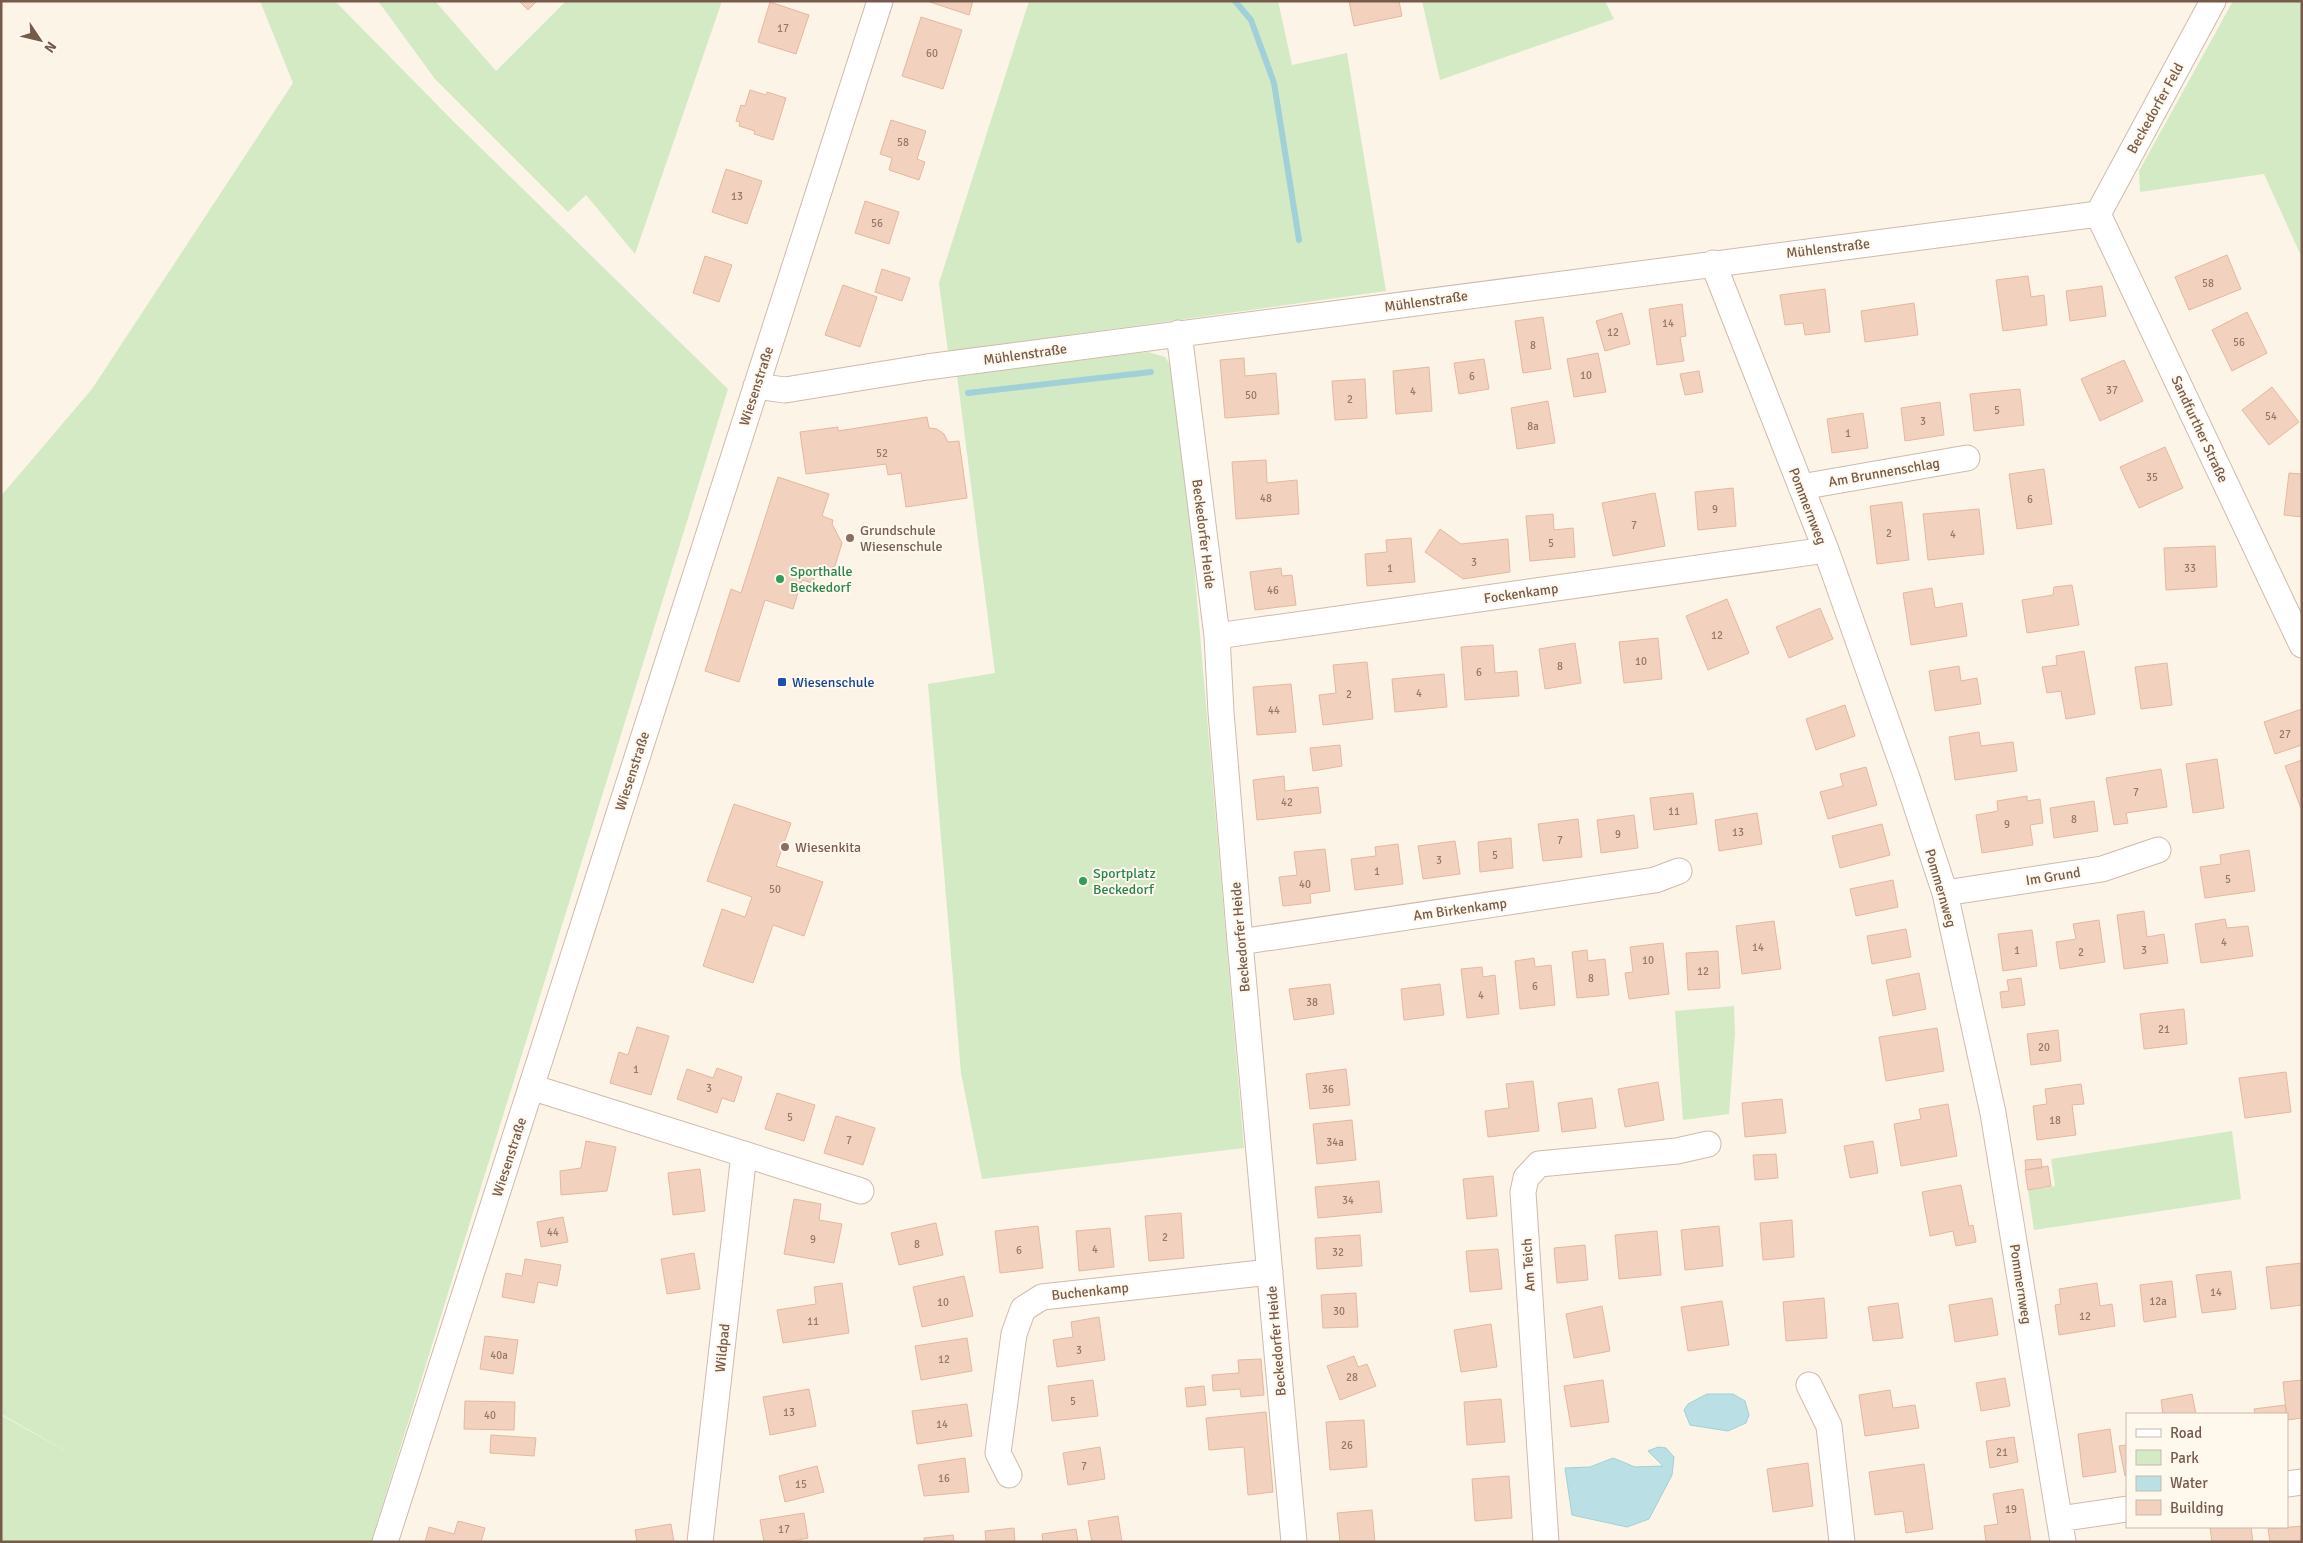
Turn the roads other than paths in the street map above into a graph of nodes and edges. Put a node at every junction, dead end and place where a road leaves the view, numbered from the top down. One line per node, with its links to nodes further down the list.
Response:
1 (880, 1): 6 (street, Wiesenstraße)
2 (2213, 1): 3 (street, Beckedorfer Feld)
3 (2098, 214): 4 (street, Mühlenstraße); 11 (street, Sandfurther Straße)
4 (1713, 263): 5 (street, Mühlenstraße); 8 (street, Pommernweg)
5 (1179, 333): 6 (street, Mühlenstraße); 10 (street, Beckedorfer Heide)
6 (756, 386): 16 (street, Wiesenstraße)
7 (1967, 458): 8 (street, Am Brunnenschlag)
8 (1801, 487): 9 (street, Pommernweg)
9 (1826, 550): 10 (street, Fockenkamp); 14 (street, Pommernweg)
10 (1216, 636): 15 (street, Beckedorfer Heide)
11 (2302, 644)
12 (2158, 850): 14 (street, Im Grund)
13 (1679, 871): 15 (street, Am Birkenkamp)
14 (1945, 893): 26 (street, Pommernweg)
15 (1240, 942): 20 (street, Beckedorfer Heide)
16 (531, 1087): 18 (street); 27 (street, Wiesenstraße)
17 (1708, 1144): 30 (street, Am Teich)
18 (744, 1154): 19 (street); 28 (street, Wildpad)
19 (861, 1191)
20 (1270, 1272): 22 (street, Buchenkamp); 29 (street, Beckedorfer Heide)
21 (1809, 1385): 31 (street)
22 (1009, 1475)
23 (2302, 1482): 24 (street)
24 (2288, 1484)
25 (2126, 1509): 26 (street)
26 (2061, 1530)
27 (385, 1542)
28 (700, 1542)
29 (1294, 1542)
30 (1546, 1542)
31 (1842, 1542)

